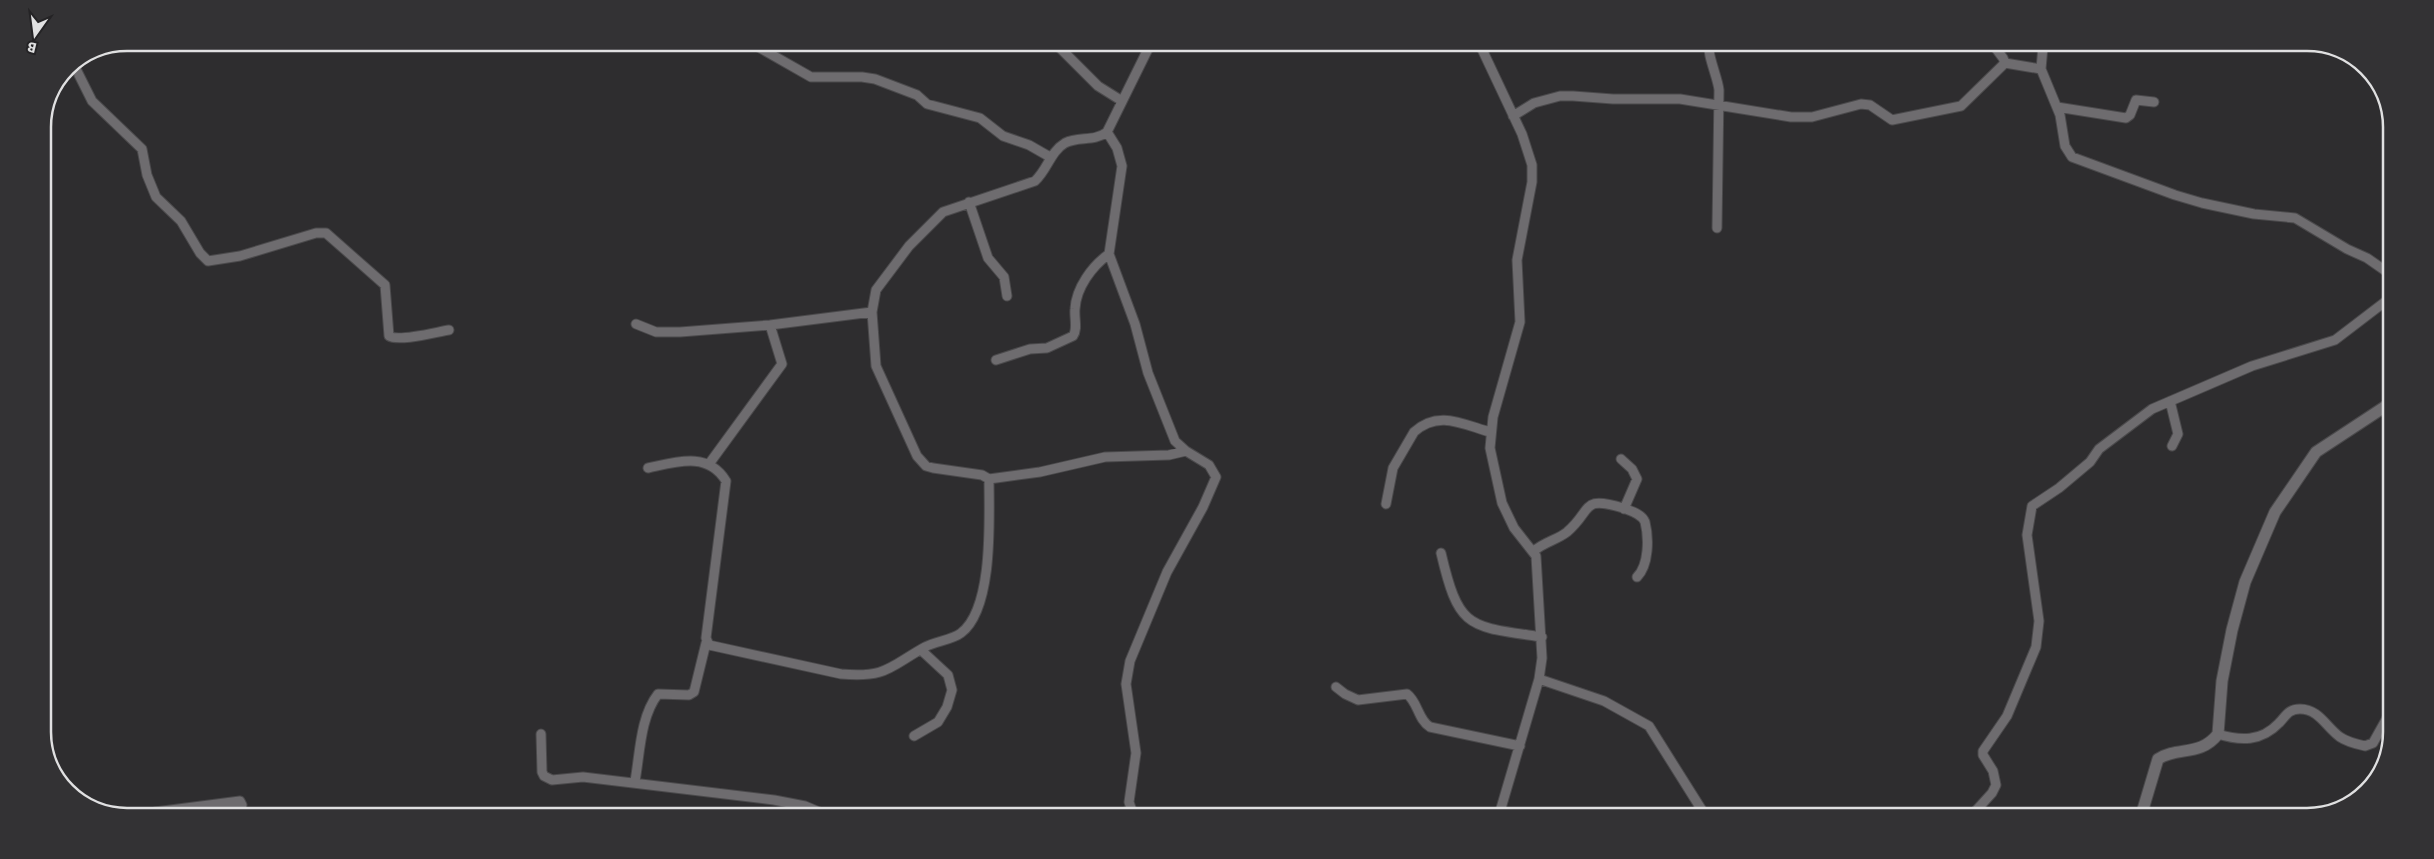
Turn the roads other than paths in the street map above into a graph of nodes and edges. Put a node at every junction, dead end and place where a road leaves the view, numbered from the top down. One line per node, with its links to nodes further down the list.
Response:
1 (766, 51): 17 (street)
2 (1063, 51): 11 (street)
3 (1147, 51): 11 (street)
4 (1483, 51): 15 (street)
5 (1709, 51): 13 (street)
6 (1998, 51): 8 (street)
7 (2042, 51): 9 (street)
8 (2005, 63): 9 (street); 13 (street)
9 (2040, 70): 14 (street)
10 (76, 71): 27 (street)
11 (1122, 102): 16 (street)
12 (2154, 102): 14 (street)
13 (1719, 106): 15 (street); 19 (street)
14 (2056, 107): 21 (street)
15 (1513, 116): 31 (street)
16 (1107, 132): 17 (street); 20 (street)
17 (1050, 157): 18 (street)
18 (969, 202): 22 (street); 24 (street)
19 (1717, 228)
20 (1109, 254): 28 (street); 33 (street)
21 (2383, 269)
22 (1007, 296)
23 (2383, 303): 29 (street)
24 (872, 312): 26 (street); 37 (street)
25 (636, 324): 26 (street)
26 (770, 324): 35 (street)
27 (449, 330)
28 (996, 360)
29 (2170, 400): 32 (street); 60 (street)
30 (2383, 408): 50 (street)
31 (1490, 432): 38 (street); 40 (street)
32 (2172, 446)
33 (1186, 451): 37 (street); 57 (street)
34 (1621, 459): 39 (street)
35 (709, 464): 36 (street); 44 (street)
36 (648, 468)
37 (988, 479): 45 (street)
38 (1386, 504)
39 (1624, 509): 40 (street); 42 (street)
40 (1534, 551): 43 (street)
41 (1441, 553): 43 (street)
42 (1637, 577)
43 (1542, 637): 46 (street)
44 (706, 643): 45 (street); 53 (street)
45 (921, 650): 51 (street)
46 (1539, 679): 52 (street); 59 (street)
47 (1336, 687): 52 (street)
48 (2383, 725): 50 (street)
49 (541, 734): 53 (street)
50 (2218, 734): 61 (street)
51 (914, 736)
52 (1520, 746): 58 (street)
53 (635, 781): 56 (street)
54 (186, 808): 55 (street)
55 (240, 808)
56 (806, 808)
57 (1132, 808)
58 (1501, 808)
59 (1701, 808)
60 (1978, 808)
61 (2143, 808)

